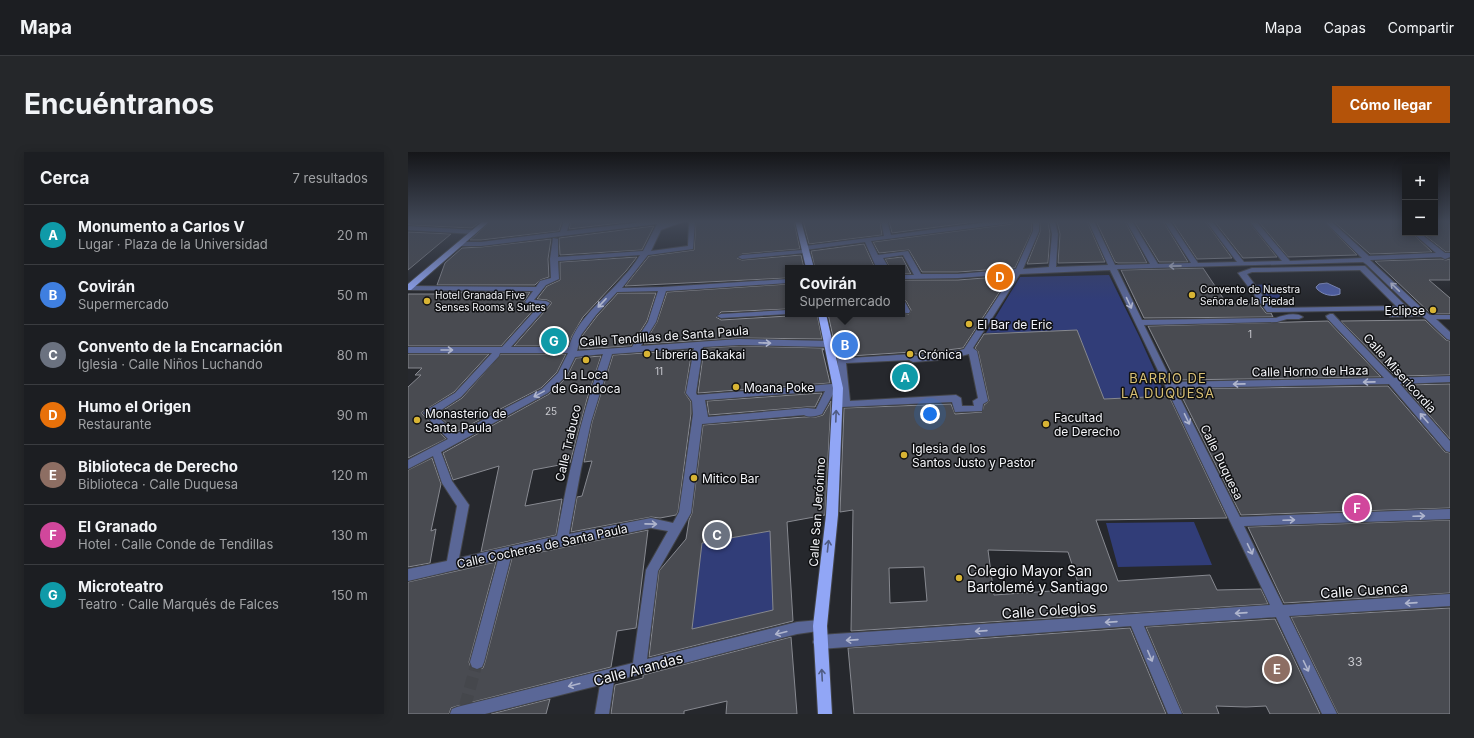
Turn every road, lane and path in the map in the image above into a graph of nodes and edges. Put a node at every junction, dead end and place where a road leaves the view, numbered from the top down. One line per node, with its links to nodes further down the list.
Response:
1 (456, 247): 37 (main road)
2 (555, 247): 21 (street)
3 (649, 247): 18 (street)
4 (651, 247): 5 (street)
5 (691, 247)
6 (821, 247): 17 (street)
7 (871, 247): 27 (street)
8 (1029, 247): 33 (street)
9 (1054, 247): 31 (street)
10 (1103, 247): 32 (street, Calle Duquesa)
11 (1145, 247): 30 (street)
12 (1184, 247): 29 (street)
13 (1229, 247): 25 (street)
14 (1274, 247): 24 (street)
15 (1353, 247): 22 (street)
16 (1435, 247): 19 (street)
17 (803, 250): 20 (street); 26 (main road)
18 (646, 253): 21 (street); 40 (street)
19 (1446, 256): 22 (street); 23 (street)
20 (742, 257)
21 (554, 259): 38 (street)
22 (1365, 259): 24 (street); 45 (street, one-way to 22)
23 (1450, 261)
24 (1288, 263): 25 (street)
25 (1242, 264): 29 (street)
26 (809, 265)
27 (881, 265)
28 (882, 265): 35 (street)
29 (1196, 265): 30 (street, one-way to 30)
30 (1156, 266): 32 (street)
31 (1052, 268): 32 (street); 33 (street)
32 (1113, 268): 48 (street, Calle Duquesa, one-way to 48)
33 (1019, 270): 34 (street); 55 (street)
34 (905, 276)
35 (905, 276)
36 (785, 281): 39 (street)
37 (408, 288): 38 (street)
38 (537, 289): 52 (street)
39 (663, 289): 40 (street); 53 (street)
40 (615, 290): 56 (street, one-way to 56)
41 (1403, 308): 41 (street)
42 (785, 312): 43 (street)
43 (722, 316)
44 (1330, 316): 45 (street); 48 (street); 60 (street, Calle Misericordia)
45 (1426, 316): 47 (street); 49 (street)
46 (823, 317): 50 (main road, Calle San Jerónimo)
47 (1450, 317)
48 (1139, 323): 61 (street, Calle Duquesa)
49 (1450, 337)
50 (830, 344): 56 (street, Calle Tendillas de Santa Paula, one-way to 50); 77 (main road, Calle San Jerónimo, one-way to 50)
51 (699, 345): 62 (street)
52 (506, 347)
53 (636, 347)
54 (408, 350): 56 (street, Calle Tendillas de Santa Paula, one-way to 56)
55 (967, 351): 55 (street)
56 (573, 352): 66 (street, one-way to 66)
57 (496, 354): 63 (street)
58 (608, 354): 70 (street, Calle Trabuco)
59 (1450, 379): 60 (street, Calle Horno de Haza)
60 (1392, 381): 61 (street, Calle Horno de Haza, one-way to 61); 64 (street, Calle Misericordia, one-way to 60)
61 (1170, 385): 68 (street, Calle Duquesa, one-way to 68)
62 (699, 401): 62 (street); 69 (street)
63 (452, 436)
64 (1450, 448)
65 (437, 454): 72 (street)
66 (408, 465)
67 (1450, 514): 68 (street, one-way to 67)
68 (1236, 522): 75 (street, Calle Duquesa, one-way to 75)
69 (676, 528): 70 (street, Calle Cocheras de Santa Paula, one-way to 69); 80 (street)
70 (562, 540): 71 (street, Calle Cocheras de Santa Paula)
71 (506, 553): 72 (street, Calle Cocheras de Santa Paula); 79 (street)
72 (452, 566): 73 (street, Calle Cocheras de Santa Paula)
73 (408, 575)
74 (1450, 600): 75 (street, Calle Cuenca, one-way to 75)
75 (1280, 611): 76 (street, Calle Colegios, one-way to 76); 86 (street, Calle Duquesa, one-way to 86)
76 (1135, 620): 78 (street, Calle Colegios, one-way to 78); 85 (street, one-way to 85)
77 (820, 626): 78 (main road, Calle San Jerónimo); 80 (street, Calle Arandas, one-way to 80)
78 (820, 642): 84 (main road, Calle San Jerónimo, one-way to 78)
79 (477, 662)
80 (639, 668): 81 (street, Calle Arandas)
81 (608, 677): 82 (street, Calle Arandas, one-way to 82); 83 (street)
82 (462, 709)
83 (602, 714)
84 (825, 714)
85 (1175, 714)
86 (1330, 714)

